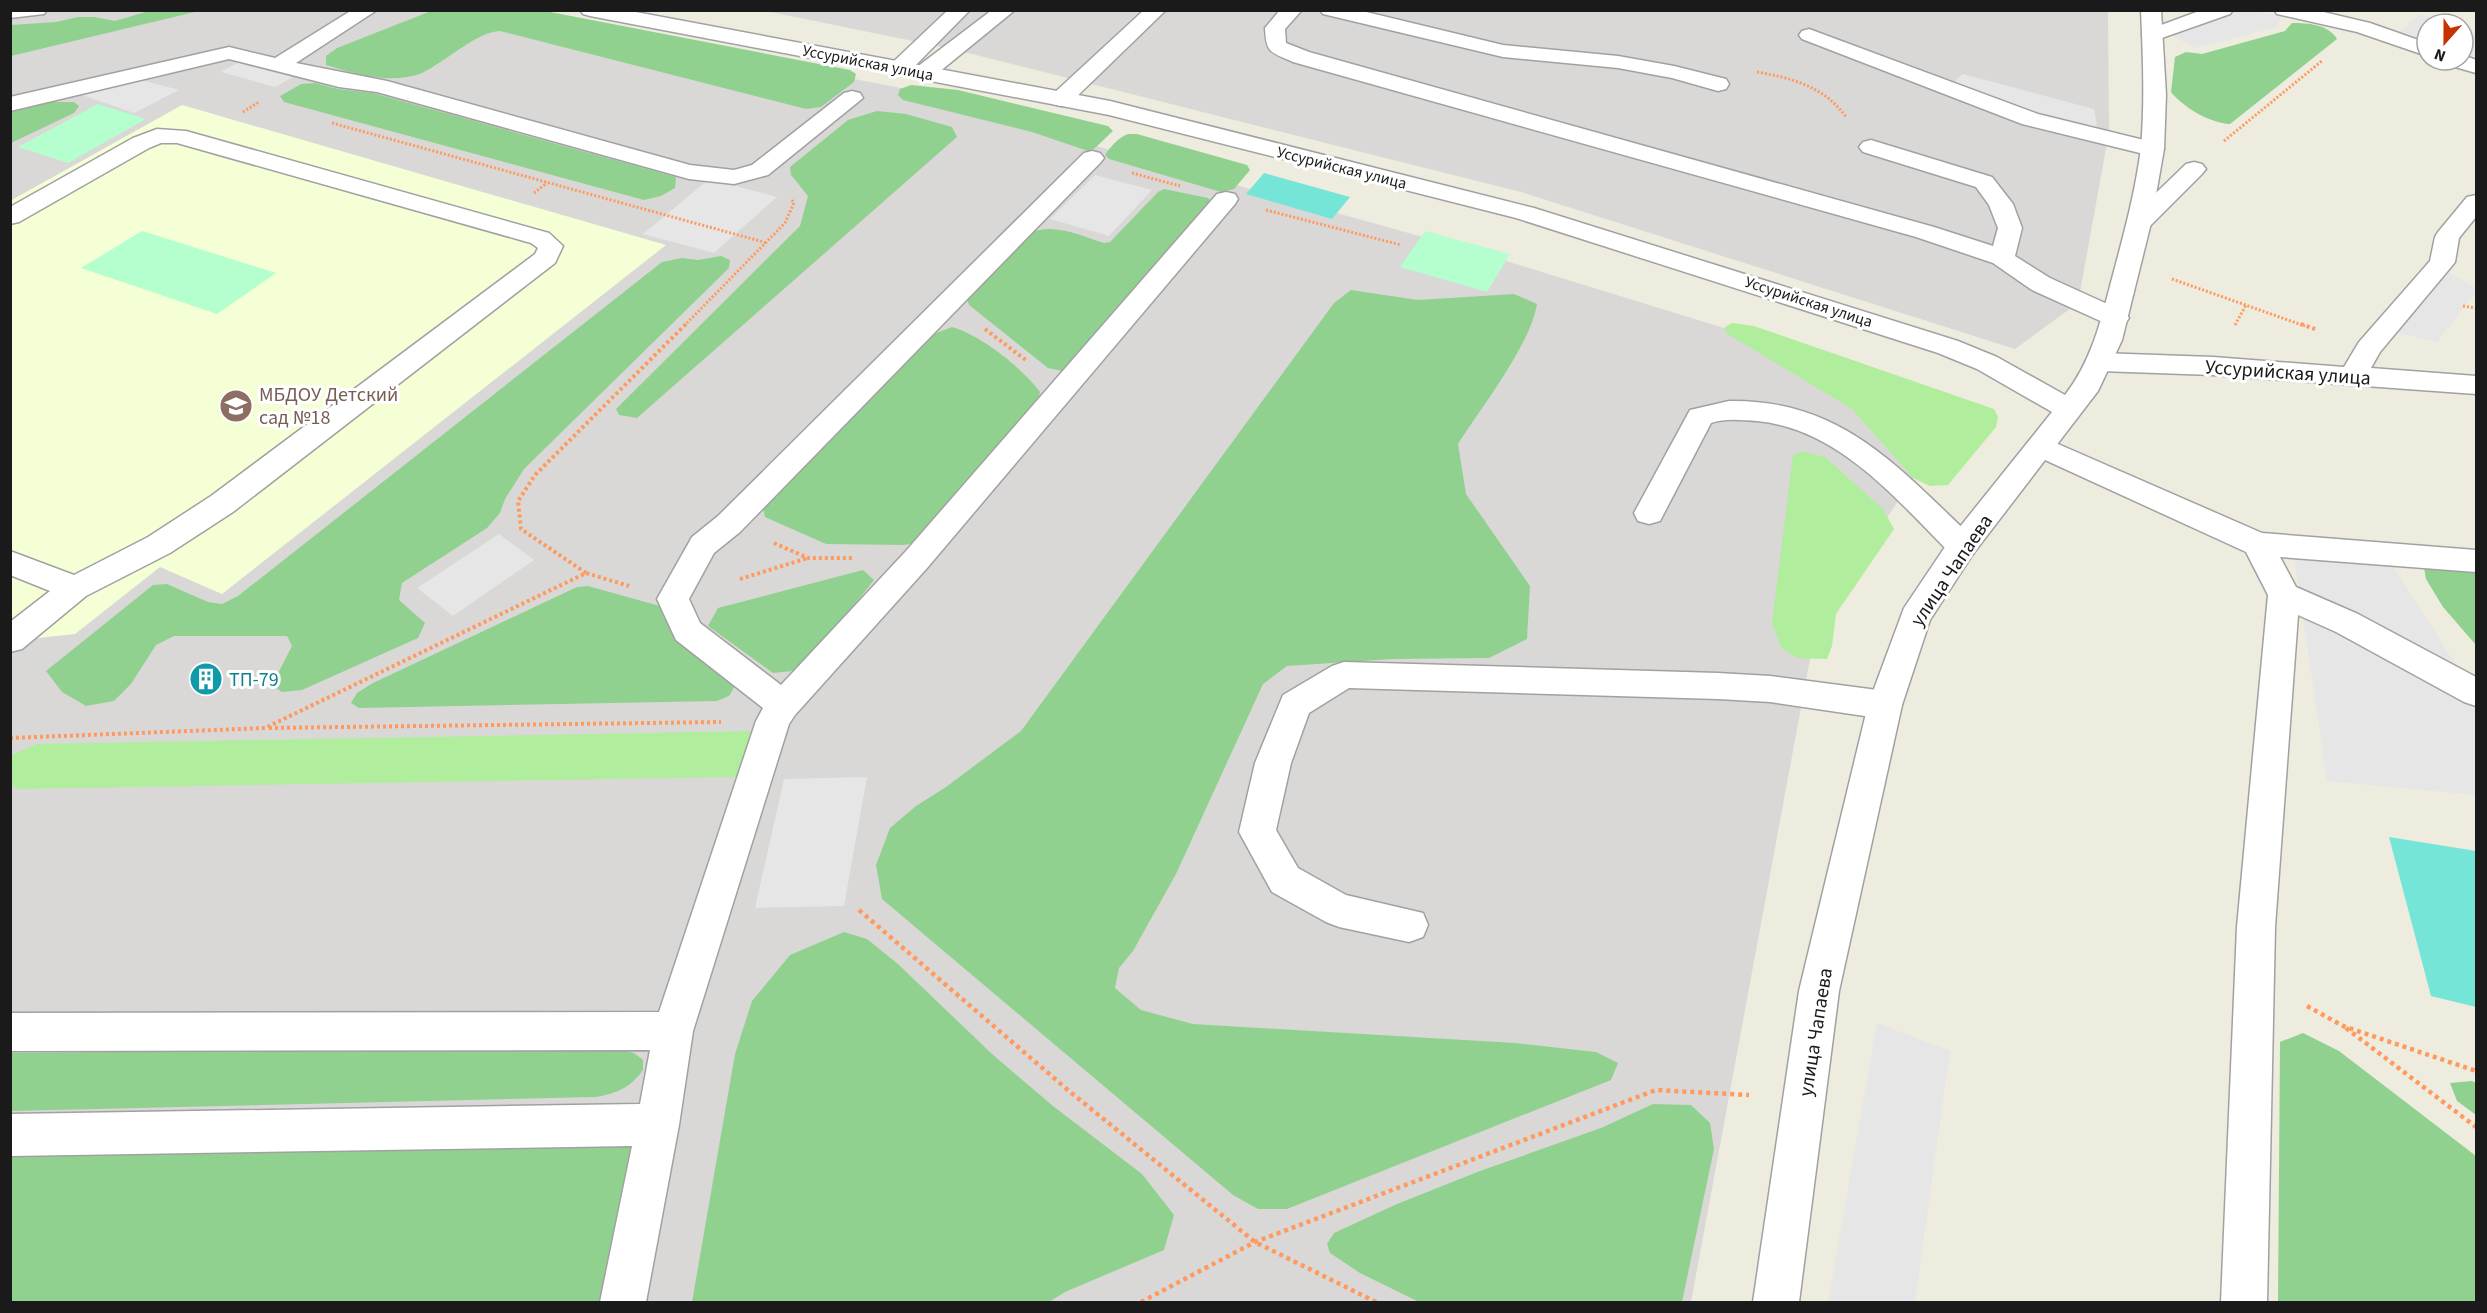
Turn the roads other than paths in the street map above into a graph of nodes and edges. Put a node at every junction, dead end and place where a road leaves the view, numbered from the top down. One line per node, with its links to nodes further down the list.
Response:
1 (37, 10): 11 (street)
2 (367, 10): 18 (street)
3 (590, 10): 19 (street, Уссурийская улица)
4 (1156, 10): 23 (street)
5 (1292, 10): 33 (street)
6 (1330, 10): 21 (street)
7 (2223, 10): 14 (street)
8 (2284, 10): 12 (street)
9 (2380, 10): 15 (street)
10 (960, 11): 13 (street); 19 (street)
11 (10, 12)
12 (2308, 12): 15 (street)
13 (1000, 15): 20 (street)
14 (2151, 23): 26 (street, улица Чапаева)
15 (2364, 27): 17 (street)
16 (1809, 35): 26 (street)
17 (2415, 46)
18 (280, 64): 22 (street); 24 (street)
19 (900, 68): 20 (street, Уссурийская улица)
20 (925, 72): 23 (street, Уссурийская улица)
21 (1718, 84)
22 (852, 98)
23 (1061, 99): 38 (street, Уссурийская улица)
24 (10, 104)
25 (1871, 147): 33 (street)
26 (2152, 149): 32 (street, улица Чапаева)
27 (1092, 158): 50 (street)
28 (2194, 169): 32 (street)
29 (1227, 199): 50 (street)
30 (2476, 202): 36 (street)
31 (10, 217): 45 (street)
32 (2139, 223): 34 (street, улица Чапаева)
33 (2002, 258): 34 (street)
34 (2116, 318): 35 (street, улица Чапаева)
35 (2100, 362): 36 (street, Уссурийская улица); 38 (street, улица Чапаева)
36 (2352, 376): 37 (street, Уссурийская улица)
37 (2476, 385)
38 (2068, 410): 39 (street, улица Чапаева)
39 (2042, 447): 41 (street); 42 (street, улица Чапаева)
40 (1649, 513): 42 (street)
41 (2258, 543): 43 (street); 46 (street)
42 (1962, 546): 49 (street, улица Чапаева)
43 (2476, 561)
44 (10, 562): 45 (street)
45 (75, 588): 47 (street)
46 (2284, 595): 48 (street); 58 (street)
47 (10, 640)
48 (2476, 693)
49 (1885, 705): 51 (street); 57 (street, улица Чапаева)
50 (778, 713): 52 (street)
51 (1409, 925)
52 (673, 1031): 53 (street); 54 (street)
53 (10, 1032)
54 (658, 1125): 55 (street); 56 (street)
55 (10, 1135)
56 (623, 1302)
57 (1776, 1302)
58 (2244, 1302)

